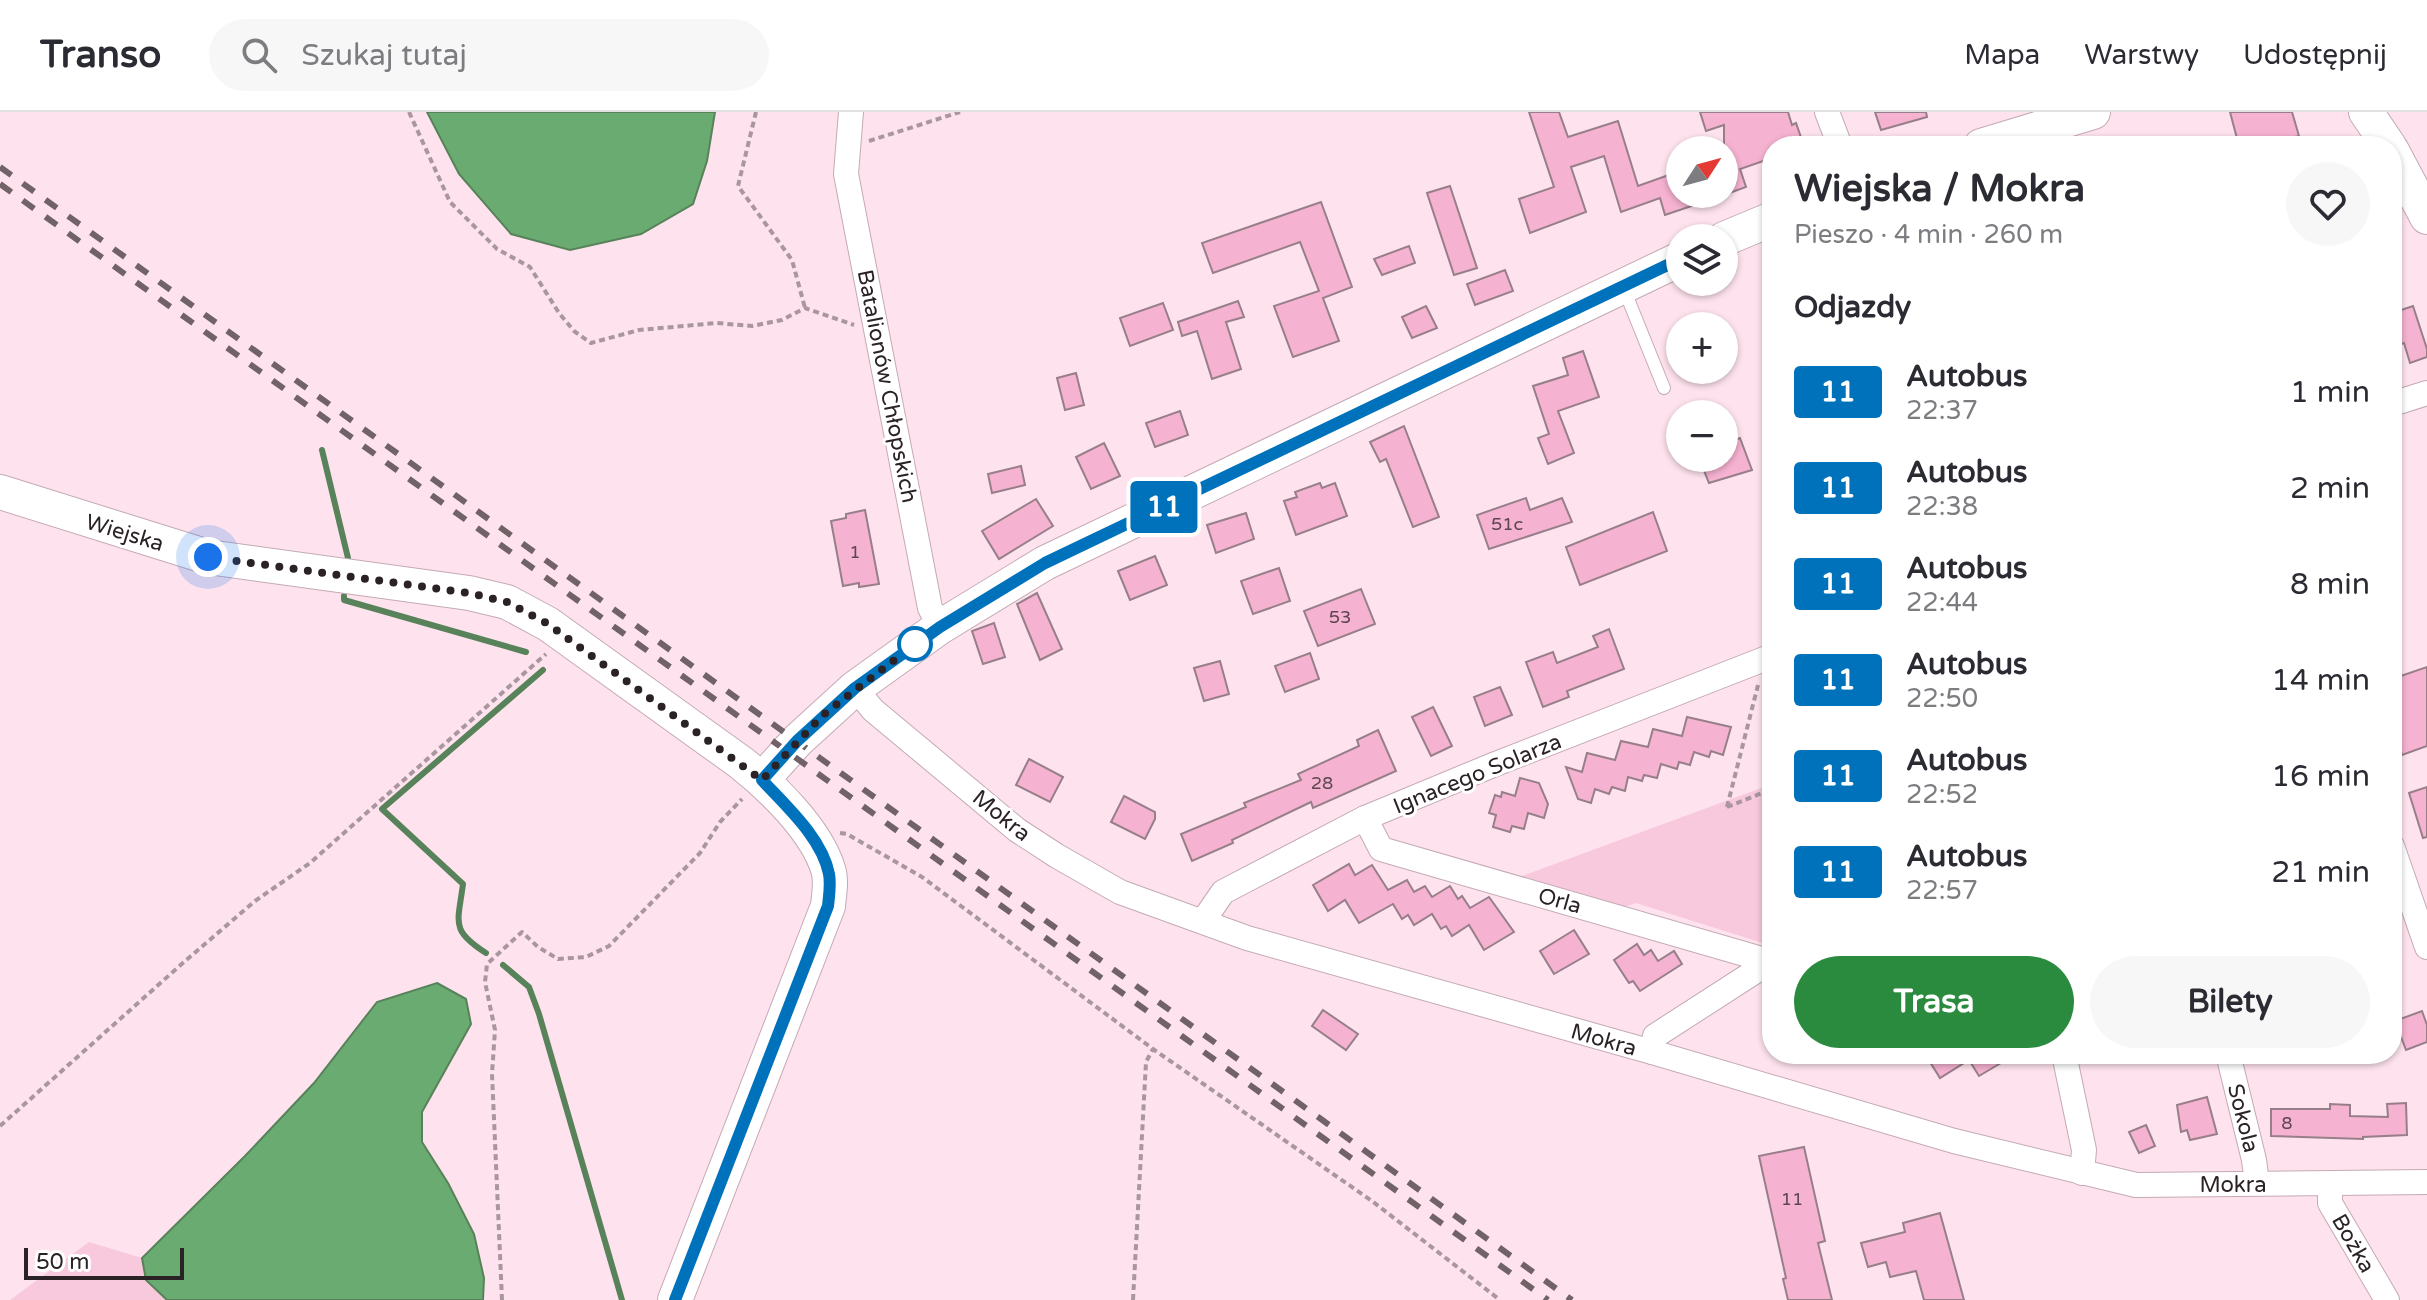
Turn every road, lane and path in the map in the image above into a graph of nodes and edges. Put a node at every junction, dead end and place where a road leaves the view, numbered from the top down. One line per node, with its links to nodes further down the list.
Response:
1 (409, 112): 18 (path)
2 (756, 112): 18 (path)
3 (851, 112): 11 (street, Batalionów Chłopskich)
4 (960, 112): 11 (path)
5 (1827, 112): 8 (street)
6 (2093, 112): 9 (street)
7 (2366, 112): 10 (street)
8 (1836, 136)
9 (2014, 136)
10 (2383, 136)
11 (847, 143): 19 (street, Batalionów Chłopskich)
12 (2402, 169): 13 (street)
13 (2427, 217)
14 (1762, 223): 15 (street)
15 (1738, 233)
16 (1666, 266): 17 (street)
17 (1623, 286): 20 (lane); 24 (street)
18 (805, 308): 19 (path)
19 (876, 323): 24 (street, Batalionów Chłopskich)
20 (1664, 388)
21 (2427, 393): 22 (street)
22 (2402, 401)
23 (0, 492): 25 (street, Wiejska)
24 (940, 627): 28 (street)
25 (562, 633): 29 (street, Wiejska); 42 (path)
26 (1762, 660): 31 (street, Ignacego Solarza)
27 (1762, 668): 30 (path)
28 (855, 688): 29 (street); 34 (street, Mokra)
29 (762, 780): 32 (street, Wiejska); 47 (path)
30 (1762, 793)
31 (1365, 818): 34 (street, Ignacego Solarza); 36 (street, Orla)
32 (815, 842): 38 (path); 48 (street, Wiejska)
33 (2402, 875): 35 (street)
34 (1203, 921): 39 (street, Mokra)
35 (2427, 947)
36 (1762, 959)
37 (1762, 967): 39 (street)
38 (1153, 1049): 49 (path); 50 (path)
39 (1652, 1052): 43 (street, Mokra)
40 (2066, 1064): 43 (street)
41 (2230, 1064): 45 (street, Sokola)
42 (0, 1126)
43 (2082, 1173): 45 (street, Mokra)
44 (2427, 1182): 46 (street, Mokra)
45 (2257, 1183): 46 (street, Mokra)
46 (2330, 1184): 51 (street, Bożka)
47 (502, 1300)
48 (675, 1300)
49 (1133, 1300)
50 (1500, 1300)
51 (2387, 1300)

